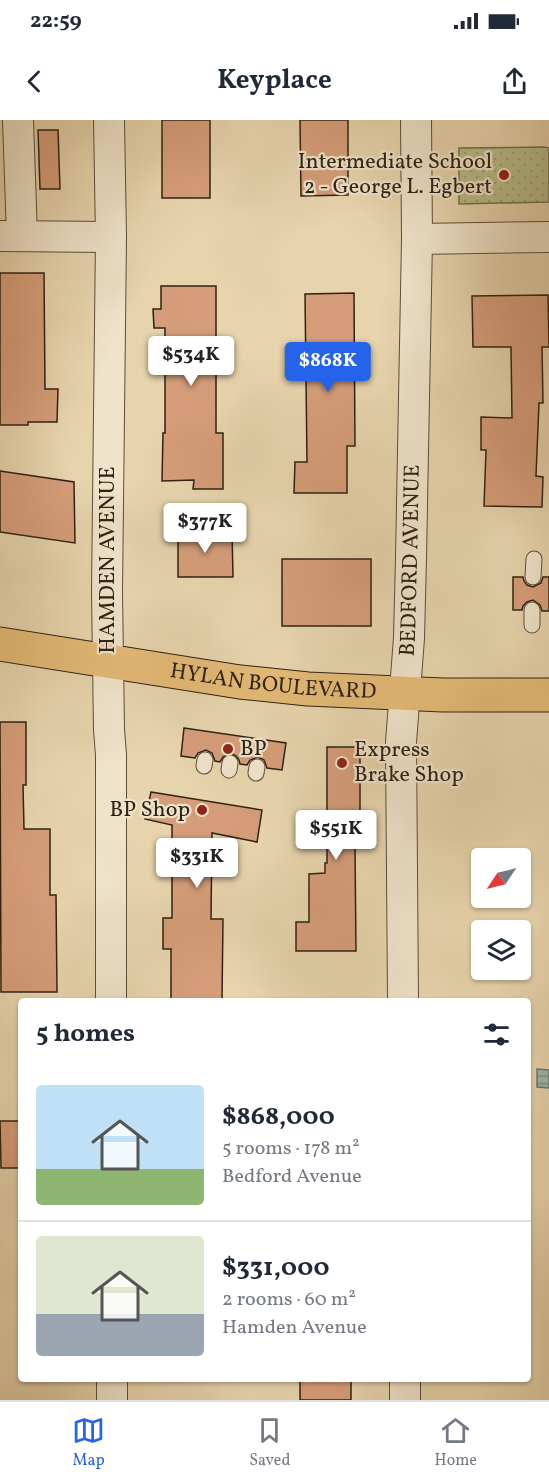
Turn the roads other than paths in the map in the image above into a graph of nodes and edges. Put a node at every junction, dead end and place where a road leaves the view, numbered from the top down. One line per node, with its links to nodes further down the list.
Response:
1 (18, 120): 4 (street)
2 (110, 120): 5 (street, HAMDEN AVENUE)
3 (416, 120): 7 (street, BEDFORD AVENUE)
4 (11, 236): 5 (street)
5 (111, 237): 11 (street, HAMDEN AVENUE)
6 (549, 237): 7 (street)
7 (417, 239): 12 (street, BEDFORD AVENUE)
8 (534, 559): 9 (lane)
9 (533, 577)
10 (0, 644): 11 (main road, HYLAN BOULEVARD)
11 (108, 662): 12 (main road, HYLAN BOULEVARD); 14 (street, HAMDEN AVENUE)
12 (405, 693): 13 (main road, HYLAN BOULEVARD); 15 (street, BEDFORD AVENUE)
13 (549, 695)
14 (111, 998)
15 (403, 998)
16 (112, 1382): 18 (street)
17 (405, 1382): 19 (street)
18 (112, 1400)
19 (405, 1400)

